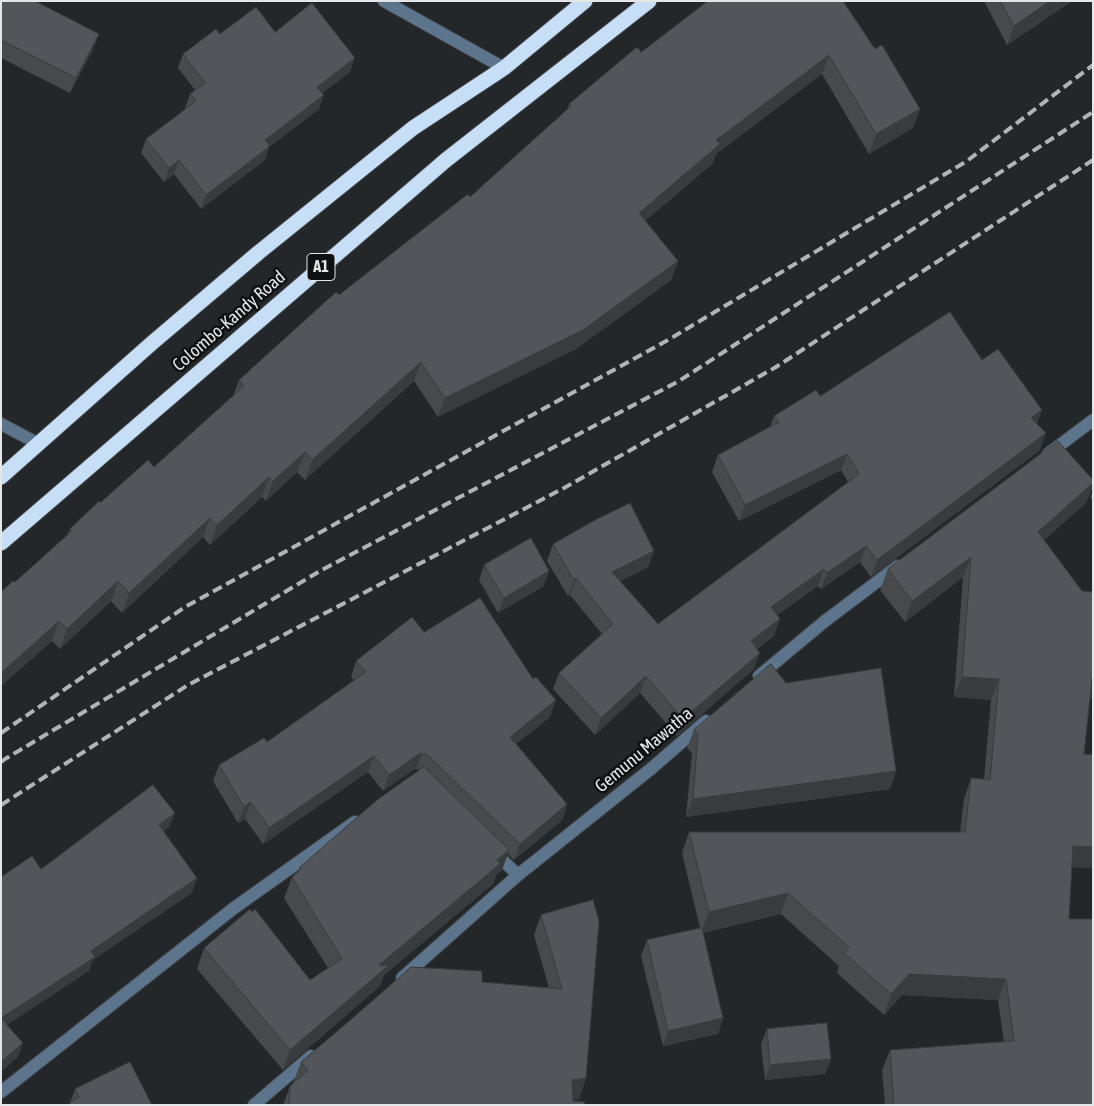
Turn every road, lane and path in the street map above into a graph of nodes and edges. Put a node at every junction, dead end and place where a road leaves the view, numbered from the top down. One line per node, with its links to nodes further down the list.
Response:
1 (384, 1): 4 (street)
2 (585, 1): 4 (highway, Colombo-Kandy Road)
3 (649, 1): 10 (highway, Colombo-Kandy Road / A1)
4 (504, 68): 7 (highway, Colombo-Kandy Road)
5 (1093, 420): 8 (street)
6 (1, 424): 7 (street)
7 (39, 444): 9 (highway, Colombo-Kandy Road)
8 (1038, 462)
9 (1, 477)
10 (1, 543)
11 (911, 556): 12 (street)
12 (749, 684)
13 (719, 710): 16 (street, Gemunu Mawatha)
14 (361, 817): 19 (street)
15 (484, 843): 16 (street)
16 (518, 876): 17 (street, Gemunu Mawatha)
17 (394, 985)
18 (320, 1049): 20 (street)
19 (1, 1092)
20 (254, 1105)

